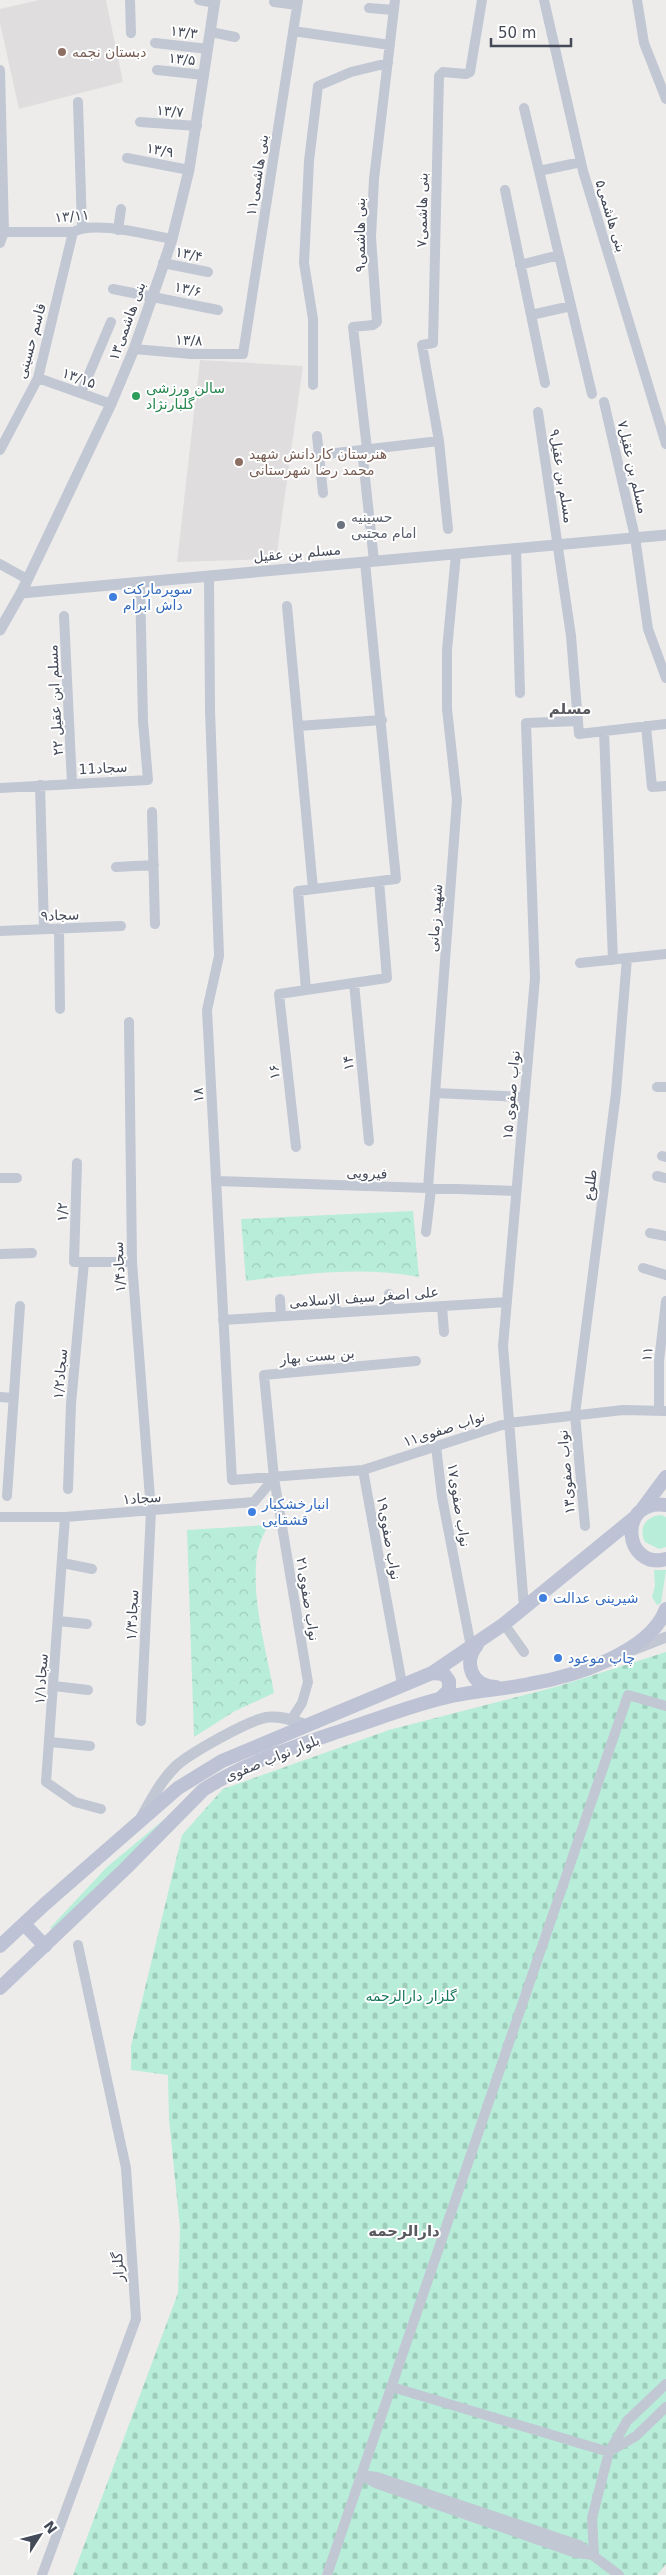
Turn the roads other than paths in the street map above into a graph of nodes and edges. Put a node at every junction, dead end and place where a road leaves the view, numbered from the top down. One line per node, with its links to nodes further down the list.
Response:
1 (130, 0): 13 (street)
2 (199, 0): 6 (street)
3 (482, 0): 61 (street, بنی هاشمی۷)
4 (544, 0): 29 (street, بنی هاشمی۵)
5 (637, 0): 21 (street)
6 (215, 1): 12 (street, بنی هاشمی۱۳)
7 (274, 2): 8 (street)
8 (298, 3): 11 (street, بنی هاشمی۱۱)
9 (395, 5): 10 (street); 16 (street, بنی هاشمی۹)
10 (369, 8)
11 (294, 31): 16 (street); 50 (street, بنی هاشمی۱۱)
12 (211, 32): 14 (street); 17 (street, بنی هاشمی۱۳)
13 (131, 33)
14 (235, 37)
15 (156, 42): 17 (street, ۱۳/۳)
16 (390, 45): 18 (street, بنی هاشمی۹)
17 (208, 49): 22 (street, بنی هاشمی۱۳)
18 (388, 63): 53 (street); 63 (street, بنی هاشمی۹)
19 (0, 70): 36 (street)
20 (157, 70): 22 (street, ۱۳/۵)
21 (661, 73): 23 (street)
22 (204, 75): 27 (street, بنی هاشمی۱۳)
23 (665, 92)
24 (78, 102): 34 (street, قاسم حسینی)
25 (524, 108): 31 (street)
26 (140, 122): 27 (street, ۱۳/۷)
27 (197, 126): 30 (street, بنی هاشمی۱۳)
28 (127, 158): 30 (street, ۱۳/۹)
29 (581, 162): 31 (street); 60 (street, بنی هاشمی۵)
30 (189, 170): 37 (street, بنی هاشمی۱۳)
31 (540, 171): 39 (street)
32 (505, 190): 41 (street)
33 (121, 209): 35 (street)
34 (77, 230): 35 (street, ۱۳/۱۱); 36 (street, ۱۳/۱۱); 51 (street, قاسم حسینی)
35 (118, 230): 37 (street, ۱۳/۱۱)
36 (2, 232): 38 (street)
37 (172, 239): 40 (street, بنی هاشمی۱۳)
38 (0, 243)
39 (559, 256): 41 (street); 45 (street)
40 (163, 262): 42 (street, ۱۳/۴); 44 (street, بنی هاشمی۱۳)
41 (520, 265): 47 (street)
42 (208, 272)
43 (113, 289): 44 (street, ۱۳/۶)
44 (151, 296): 46 (street, ۱۳/۶); 49 (street, بنی هاشمی۱۳)
45 (571, 306): 47 (street); 55 (street)
46 (218, 310)
47 (531, 315): 52 (street)
48 (111, 322): 54 (street)
49 (134, 349): 50 (street, ۱۳/۸); 57 (street, بنی هاشمی۱۳)
50 (243, 354)
51 (38, 378): 54 (street, ۱۳/۱۵); 62 (street, قاسم حسینی)
52 (545, 383)
53 (313, 385)
54 (81, 393): 57 (street, ۱۳/۱۵)
55 (592, 394)
56 (604, 402): 68 (street, مسلم بن عقیل۷)
57 (111, 404): 75 (street, بنی هاشمی۱۳)
58 (538, 412): 69 (street, مسلم بن عقیل۹)
59 (317, 436): 64 (street)
60 (665, 440)
61 (439, 441): 63 (street); 66 (street)
62 (0, 450)
63 (365, 450): 64 (street); 72 (street)
64 (319, 455): 65 (street)
65 (323, 493)
66 (448, 528)
67 (666, 534): 68 (street, مسلم بن عقیل)
68 (635, 537): 69 (street, مسلم بن عقیل); 81 (street, مسلم بن عقیل۷)
69 (559, 544): 70 (street, مسلم بن عقیل); 84 (street, مسلم بن عقیل۹)
70 (516, 548): 71 (street, مسلم بن عقیل); 82 (street)
71 (456, 554): 72 (street, مسلم بن عقیل); 111 (street, شهید زمانی)
72 (370, 562): 74 (street, مسلم بن عقیل); 83 (street)
73 (0, 564): 75 (street)
74 (209, 576): 76 (street, مسلم بن عقیل); 118 (street, ۱۸)
75 (27, 579): 77 (street, بنی هاشمی۱۳)
76 (140, 583): 77 (street, مسلم بن عقیل); 89 (street, 11سجاد)
77 (21, 593): 80 (street, بنی هاشمی۱۳)
78 (287, 606): 86 (street)
79 (64, 616): 89 (street, مسلم ابن عقیل ۲۲)
80 (0, 630)
81 (666, 678)
82 (520, 693)
83 (382, 720): 86 (street); 96 (street)
84 (578, 721): 88 (street); 112 (street, نواب صفوی ۱۵)
85 (666, 724): 87 (street)
86 (298, 726): 97 (street)
87 (646, 726): 88 (street); 91 (street)
88 (604, 731): 105 (street)
89 (72, 784): 90 (street, 11سجاد)
90 (40, 786): 92 (street, 11سجاد); 101 (street)
91 (666, 786)
92 (0, 788)
93 (152, 812): 94 (street)
94 (154, 865): 95 (street); 98 (street)
95 (116, 867)
96 (379, 881): 97 (street); 107 (street)
97 (313, 889): 108 (street)
98 (155, 924)
99 (121, 926): 100 (street, ۹سجاد)
100 (59, 928): 101 (street, ۹سجاد); 109 (street)
101 (44, 929): 102 (street, ۹سجاد)
102 (0, 931)
103 (666, 954): 104 (street)
104 (627, 958): 105 (street); 146 (street, طلوع)
105 (613, 960): 106 (street)
106 (580, 963)
107 (354, 983): 108 (street); 113 (street, ۱۴)
108 (306, 990): 114 (street, ۱۶)
109 (60, 1009)
110 (129, 1022): 127 (street, ۱/۴سجاد)
111 (435, 1093): 112 (street); 119 (street, شهید زمانی)
112 (524, 1097): 120 (street, نواب صفوی ۱۵)
113 (370, 1141)
114 (296, 1146)
115 (77, 1163): 126 (street, ۱/۲)
116 (0, 1178): 117 (street)
117 (17, 1178)
118 (217, 1181): 119 (street, فیرویی); 140 (street, ۱۸)
119 (429, 1188): 120 (street, فیرویی); 121 (street, شهید زمانی)
120 (516, 1192): 134 (street, نواب صفوی ۱۵)
121 (426, 1232)
122 (650, 1233): 123 (street)
123 (666, 1236)
124 (32, 1253): 125 (street)
125 (0, 1254)
126 (79, 1262): 127 (street); 153 (street, ۱/۲سجاد)
127 (132, 1262): 156 (street, ۱/۴سجاد)
128 (643, 1268): 129 (street)
129 (666, 1275)
130 (389, 1294): 137 (street)
131 (334, 1296): 138 (street)
132 (280, 1299): 139 (street)
133 (666, 1301): 145 (street, ۱۱)
134 (507, 1302): 136 (street, علی اصغر سیف الاسلامی); 147 (street, نواب صفوی ۱۵)
135 (20, 1306): 144 (street)
136 (442, 1306): 137 (street, علی اصغر سیف الاسلامی); 141 (street)
137 (389, 1309): 138 (street, علی اصغر سیف الاسلامی)
138 (336, 1313): 139 (street, علی اصغر سیف الاسلامی)
139 (281, 1316): 140 (street, علی اصغر سیف الاسلامی)
140 (223, 1320): 152 (street, ۱۸)
141 (444, 1332)
142 (416, 1361): 151 (street, بن بست بهار)
143 (0, 1397): 144 (street)
144 (13, 1398): 154 (street)
145 (662, 1410): 146 (street, ۱۱نواب صفوی)
146 (575, 1414): 147 (street, ۱۱نواب صفوی); 160 (street, ۱۳نواب صفوی)
147 (508, 1423): 148 (street, ۱۱نواب صفوی); 164 (street, نواب صفوی ۱۵)
148 (436, 1446): 149 (street, ۱۱نواب صفوی); 170 (street, ۱۷نواب صفوی)
149 (363, 1470): 151 (street, ۱۱نواب صفوی); 174 (street, ۱۹نواب صفوی)
150 (666, 1476): 157 (main road)
151 (274, 1478): 152 (street, ۱۱نواب صفوی); 156 (street, ۱سجاد); 180 (street, ۲۱نواب صفوی)
152 (232, 1480)
153 (68, 1489)
154 (6, 1496)
155 (666, 1505): 157 (main road)
156 (151, 1511): 159 (street, ۱سجاد); 181 (street, ۱/۳سجاد)
157 (638, 1514): 161 (main road); 164 (main road, بلوار نواب صفوی)
158 (0, 1516): 159 (street, ۱سجاد)
159 (66, 1517): 162 (street, ۱/۱سجاد)
160 (585, 1526)
161 (666, 1559)
162 (63, 1563): 163 (street); 166 (street, ۱/۱سجاد)
163 (92, 1569)
164 (524, 1607): 168 (main road, بلوار نواب صفوی)
165 (666, 1609): 172 (main road, بلوار نواب صفوی)
166 (59, 1621): 167 (street); 176 (street, ۱/۱سجاد)
167 (87, 1624)
168 (504, 1624): 170 (main road, بلوار نواب صفوی); 171 (street)
169 (666, 1637): 172 (street)
170 (476, 1644): 173 (main road, بلوار نواب صفوی); 175 (main road)
171 (524, 1652)
172 (617, 1657): 175 (main road, بلوار نواب صفوی)
173 (432, 1672): 174 (main road, بلوار نواب صفوی); 178 (main road)
174 (402, 1684): 182 (main road, بلوار نواب صفوی)
175 (531, 1684): 178 (main road, بلوار نواب صفوی)
176 (54, 1686): 177 (street); 183 (street, ۱/۱سجاد)
177 (88, 1690)
178 (441, 1698): 190 (main road, بلوار نواب صفوی)
179 (666, 1706): 193 (street)
180 (291, 1720): 182 (street); 186 (street)
181 (141, 1721)
182 (307, 1725): 186 (main road, بلوار نواب صفوی)
183 (50, 1742): 184 (street); 185 (street, ۱/۱سجاد)
184 (90, 1746)
185 (101, 1808)
186 (138, 1823): 187 (main road, بلوار نواب صفوی)
187 (24, 1924): 189 (main road, بلوار نواب صفوی); 190 (main road)
188 (78, 1945): 198 (street, گلزار)
189 (0, 1946)
190 (44, 1946): 191 (main road, بلوار نواب صفوی)
191 (0, 1988)
192 (666, 2384): 195 (street)
193 (392, 2387): 195 (street); 196 (street)
194 (666, 2407): 195 (street)
195 (609, 2452): 197 (street)
196 (362, 2475): 197 (street); 199 (street)
197 (594, 2555): 200 (street)
198 (42, 2575)
199 (327, 2575)
200 (619, 2575)

